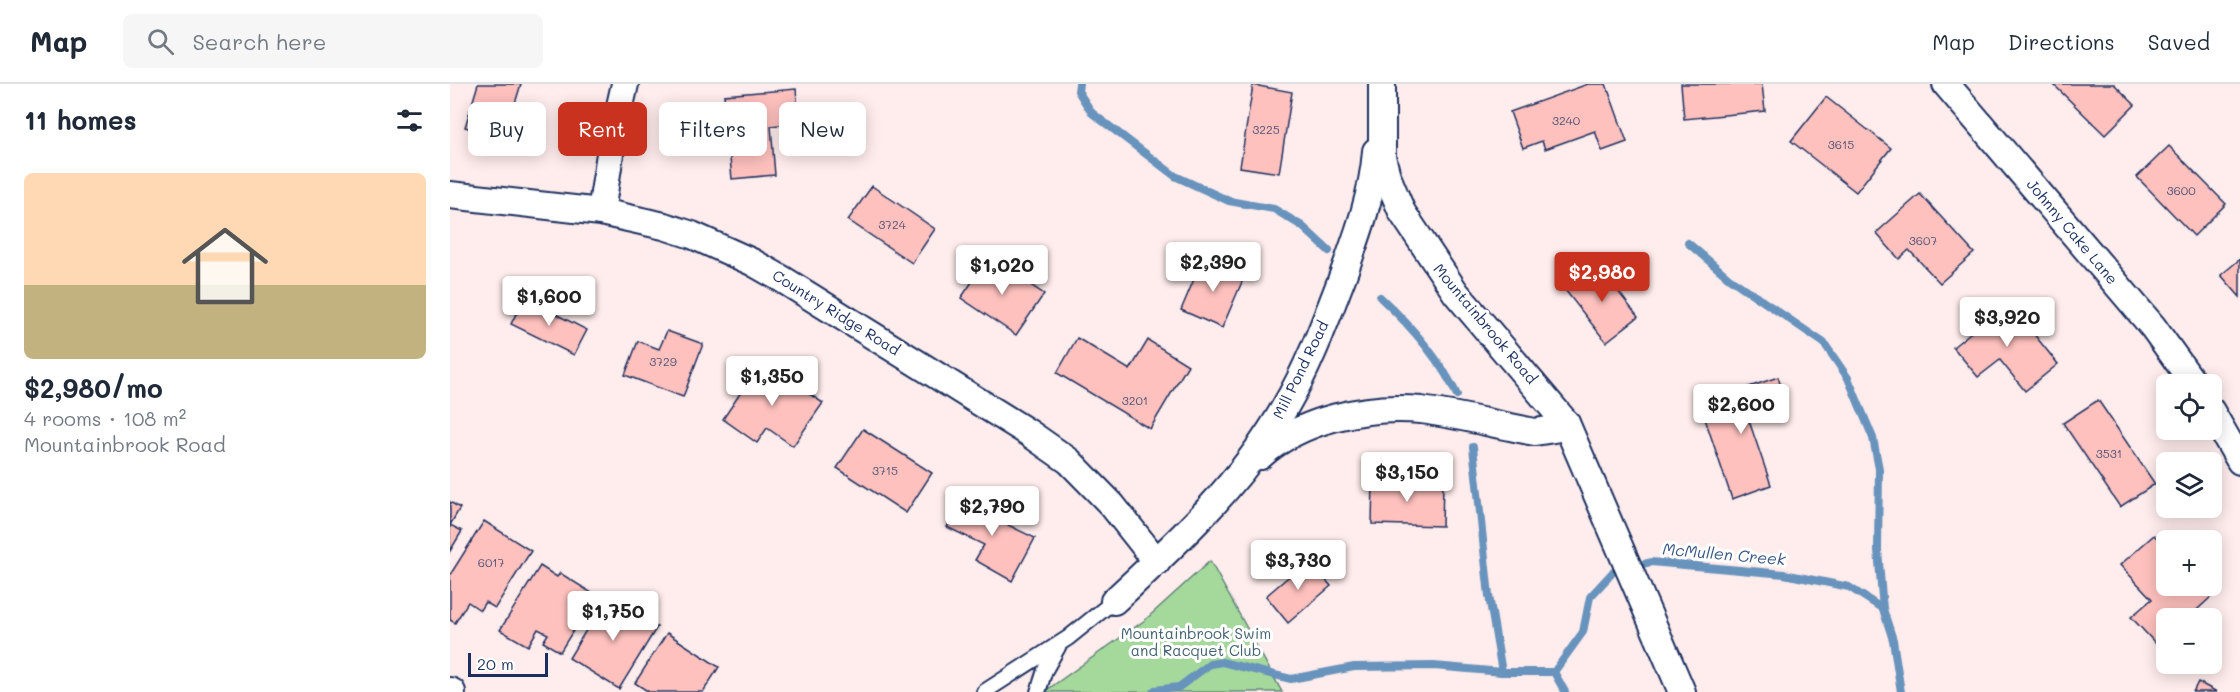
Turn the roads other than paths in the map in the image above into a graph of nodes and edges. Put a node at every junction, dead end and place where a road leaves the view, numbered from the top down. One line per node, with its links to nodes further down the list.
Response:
1 (626, 84): 5 (street)
2 (1381, 84): 7 (street, Mountainbrook Road); 10 (street, Mill Pond Road)
3 (1946, 84): 6 (street, Johnny Cake Lane)
4 (450, 195): 5 (street, Country Ridge Road)
5 (601, 212): 11 (street, Country Ridge Road)
6 (2187, 374)
7 (1566, 423): 10 (street); 16 (street, Mountainbrook Road)
8 (2222, 430): 9 (street)
9 (2240, 461)
10 (1233, 482): 11 (street, Mill Pond Road)
11 (1157, 562): 12 (street, Mill Pond Road)
12 (1114, 601): 13 (lane)
13 (1060, 644): 14 (lane); 15 (lane)
14 (984, 692)
15 (1038, 692)
16 (1682, 692)

